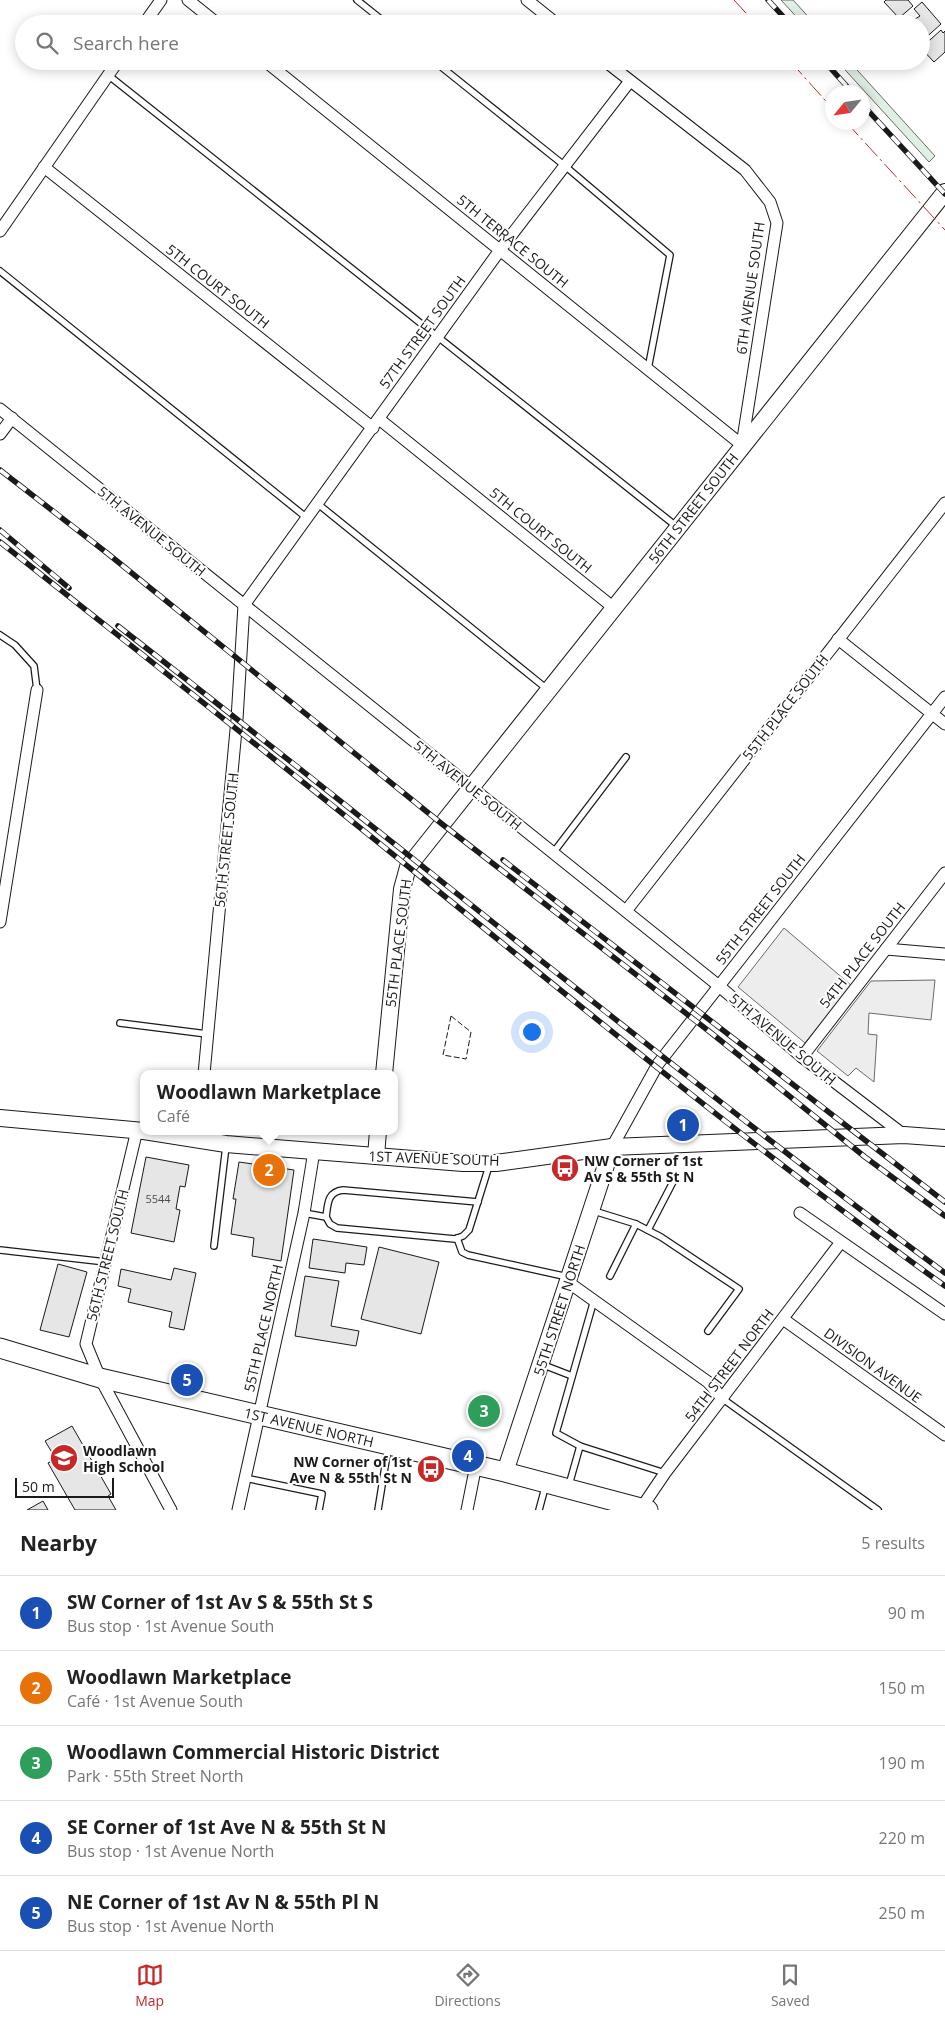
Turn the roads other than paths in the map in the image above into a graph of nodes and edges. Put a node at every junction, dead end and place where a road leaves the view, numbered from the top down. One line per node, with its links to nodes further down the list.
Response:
1 (161, 0): 5 (street)
2 (188, 0): 6 (street)
3 (357, 0): 7 (lane)
4 (527, 0): 8 (street)
5 (150, 15)
6 (207, 15)
7 (376, 15)
8 (546, 15)
9 (112, 70): 13 (street)
10 (276, 70): 19 (street, 5TH TERRACE SOUTH)
11 (445, 70): 15 (lane)
12 (617, 70): 14 (street, 6TH AVENUE SOUTH)
13 (108, 76): 16 (street); 21 (lane)
14 (630, 80): 15 (street, 57TH STREET SOUTH); 27 (street, 6TH AVENUE SOUTH)
15 (565, 166): 19 (street, 57TH STREET SOUTH); 22 (lane)
16 (44, 167): 18 (street); 25 (street, 5TH COURT SOUTH)
17 (945, 192): 27 (street, 56TH STREET SOUTH)
18 (0, 231)
19 (500, 250): 21 (street, 57TH STREET SOUTH); 22 (street, 5TH TERRACE SOUTH)
20 (0, 271): 30 (lane)
21 (437, 337): 25 (street, 57TH STREET SOUTH); 31 (lane)
22 (648, 369): 27 (street, 5TH TERRACE SOUTH)
23 (0, 408): 24 (street, 5TH AVENUE SOUTH)
24 (12, 418): 26 (street); 32 (street, 5TH AVENUE SOUTH)
25 (376, 423): 29 (street, 57TH STREET SOUTH); 33 (street, 5TH COURT SOUTH)
26 (0, 434)
27 (742, 445): 31 (street, 56TH STREET SOUTH)
28 (945, 503): 35 (street, 55TH PLACE SOUTH)
29 (318, 504): 30 (street, 57TH STREET SOUTH); 37 (lane)
30 (307, 518): 32 (street, 57TH STREET SOUTH)
31 (678, 527): 33 (street, 56TH STREET SOUTH)
32 (244, 605): 42 (street, 5TH AVENUE SOUTH); 52 (street, 56TH STREET SOUTH)
33 (614, 608): 37 (street, 56TH STREET SOUTH)
34 (0, 635): 36 (lane)
35 (838, 639): 39 (street); 46 (street, 55TH PLACE SOUTH)
36 (37, 690): 47 (street)
37 (549, 690): 42 (street, 56TH STREET SOUTH)
38 (945, 697): 39 (street, 55TH STREET SOUTH)
39 (932, 714): 40 (street); 50 (street, 55TH STREET SOUTH)
40 (945, 724)
41 (626, 757): 44 (lane)
42 (471, 788): 43 (street, 56TH STREET SOUTH); 44 (street, 5TH AVENUE SOUTH)
43 (442, 824): 55 (street, 55TH PLACE SOUTH)
44 (553, 853): 46 (street, 5TH AVENUE SOUTH)
45 (945, 873): 48 (street, 54TH PLACE SOUTH)
46 (626, 911): 50 (street, 5TH AVENUE SOUTH)
47 (0, 922)
48 (886, 949): 49 (street); 53 (street, 54TH PLACE SOUTH)
49 (945, 954)
50 (719, 986): 53 (street, 5TH AVENUE SOUTH); 64 (street, 55TH STREET SOUTH)
51 (120, 1023): 52 (lane)
52 (207, 1034): 54 (street, 56TH STREET SOUTH)
53 (802, 1057): 60 (street, 5TH AVENUE SOUTH)
54 (204, 1070)
55 (384, 1070)
56 (0, 1118): 57 (street, 1ST AVENUE SOUTH)
57 (140, 1131)
58 (141, 1135): 80 (street, 56TH STREET SOUTH)
59 (378, 1135): 66 (street)
60 (904, 1135): 62 (street); 64 (street, 1ST AVENUE SOUTH)
61 (199, 1136): 63 (street, 1ST AVENUE SOUTH)
62 (945, 1138)
63 (226, 1144): 65 (street, 1ST AVENUE SOUTH); 78 (lane)
64 (612, 1147): 67 (street, 1ST AVENUE SOUTH); 70 (street, 55TH STREET NORTH)
65 (314, 1151): 66 (street, 1ST AVENUE SOUTH); 71 (street, 55TH PLACE NORTH)
66 (376, 1156): 67 (street, 1ST AVENUE SOUTH)
67 (490, 1163): 69 (lane)
68 (674, 1180): 75 (lane)
69 (478, 1202): 73 (lane); 76 (lane)
70 (592, 1210): 74 (lane); 82 (street, 55TH STREET NORTH)
71 (304, 1213): 73 (lane); 92 (street, 55TH PLACE NORTH)
72 (800, 1213): 77 (street)
73 (326, 1218): 76 (lane)
74 (636, 1224): 75 (lane); 81 (lane)
75 (648, 1230): 86 (lane)
76 (457, 1238): 82 (lane)
77 (841, 1242): 84 (street); 85 (street, 54TH STREET NORTH)
78 (214, 1246)
79 (0, 1250): 80 (lane)
80 (106, 1262): 90 (street, 56TH STREET SOUTH)
81 (610, 1276)
82 (569, 1280): 83 (street); 88 (street, 55TH STREET NORTH)
83 (594, 1300): 89 (lane); 91 (street)
84 (945, 1314)
85 (783, 1319): 91 (street, 54TH STREET NORTH); 93 (street, DIVISION AVENUE)
86 (708, 1331)
87 (0, 1348): 90 (main road, 1ST AVENUE NORTH)
88 (541, 1364): 89 (lane); 97 (street, 55TH STREET NORTH)
89 (572, 1376): 95 (lane)
90 (100, 1378): 92 (main road, 1ST AVENUE NORTH); 103 (street, 56TH STREET SOUTH)
91 (723, 1399): 98 (street, 54TH STREET NORTH); 109 (lane)
92 (258, 1416): 94 (main road, 1ST AVENUE NORTH); 99 (street, 55TH PLACE NORTH)
93 (945, 1435)
94 (388, 1446): 96 (main road, 1ST AVENUE NORTH); 106 (lane)
95 (580, 1446): 98 (lane); 101 (lane)
96 (476, 1465): 97 (main road, 1ST AVENUE NORTH); 107 (street)
97 (505, 1472): 100 (main road, 1ST AVENUE NORTH)
98 (665, 1473): 102 (street, 54TH STREET NORTH)
99 (245, 1478): 104 (street, 55TH PLACE NORTH); 105 (lane)
100 (546, 1482): 101 (main road, 1ST AVENUE NORTH); 108 (lane)
101 (568, 1488): 102 (main road, 1ST AVENUE NORTH)
102 (645, 1509)
103 (170, 1510)
104 (240, 1510)
105 (319, 1510)
106 (378, 1510)
107 (467, 1510)
108 (540, 1510)
109 (878, 1510)

